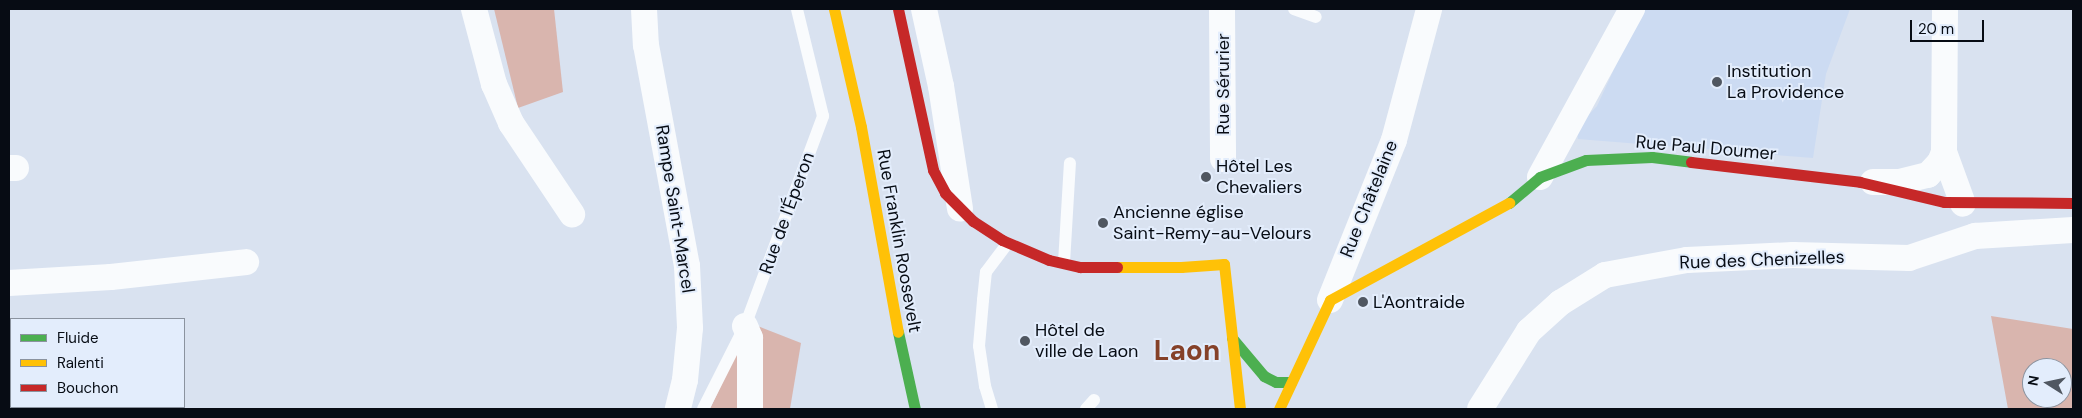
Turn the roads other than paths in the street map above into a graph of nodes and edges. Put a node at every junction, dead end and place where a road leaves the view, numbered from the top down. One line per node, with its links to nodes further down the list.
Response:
1 (474, 9): 21 (street)
2 (644, 9): 31 (street, Rampe Saint-Marcel)
3 (797, 9): 28 (lane, Rue de l'Éperon)
4 (834, 9): 34 (street, Rue Franklin Roosevelt)
5 (898, 9): 20 (street)
6 (924, 9): 20 (street)
7 (1222, 9): 14 (street, Rue Sérurier)
8 (1294, 9): 12 (lane)
9 (1429, 9): 27 (street, Rue Châtelaine)
10 (1632, 9): 16 (street)
11 (1945, 9): 13 (street)
12 (1316, 17)
13 (1944, 152): 17 (street); 19 (street)
14 (1223, 159)
15 (1070, 163): 25 (lane)
16 (1540, 177): 17 (street, Rue Paul Doumer); 27 (street, Rue Paul Doumer)
17 (1860, 182): 19 (street, Rue Paul Doumer)
18 (2073, 203): 19 (street, Rue Paul Doumer)
19 (1963, 204)
20 (960, 209): 23 (street)
21 (572, 214)
22 (2073, 230): 38 (street, Rue des Chenizelles)
23 (1008, 243): 25 (street); 35 (lane)
24 (246, 262): 26 (street)
25 (1064, 264): 29 (street)
26 (9, 283)
27 (1330, 300): 30 (street, Rue Châtelaine)
28 (745, 326): 32 (lane, Rue de l'Éperon); 33 (street)
29 (1232, 338): 30 (street); 36 (street)
30 (1291, 382): 37 (street, Rue Châtelaine)
31 (678, 409)
32 (703, 409)
33 (750, 409)
34 (915, 409)
35 (992, 409)
36 (1240, 409)
37 (1279, 409)
38 (1480, 409)

